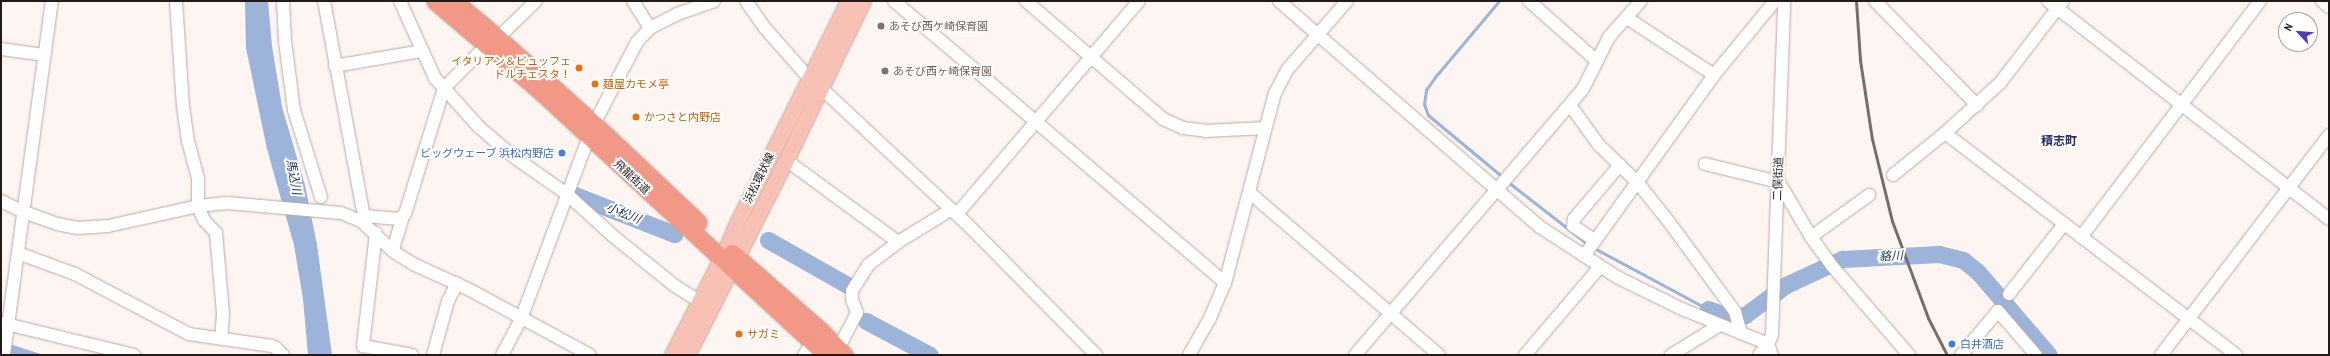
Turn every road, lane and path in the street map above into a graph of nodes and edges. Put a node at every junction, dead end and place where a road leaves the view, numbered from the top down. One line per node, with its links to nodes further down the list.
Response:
1 (52, 1): 34 (street)
2 (176, 1): 62 (street)
3 (282, 1): 60 (street)
4 (324, 1): 37 (street)
5 (400, 1): 33 (street)
6 (435, 1): 31 (highway, 飛龍街道)
7 (454, 1): 31 (highway, 飛龍街道)
8 (536, 1): 31 (street)
9 (633, 1): 29 (street)
10 (714, 1): 29 (street)
11 (746, 1): 39 (street)
12 (848, 1): 39 (main road, 浜松環状線)
13 (863, 1): 39 (main road, 浜松環状線)
14 (894, 1): 44 (street)
15 (1026, 1): 35 (street)
16 (1139, 1): 35 (street)
17 (1279, 1): 30 (street)
18 (1347, 1): 30 (street)
19 (1529, 1): 36 (street)
20 (1641, 1): 28 (street)
21 (1775, 1): 38 (street)
22 (1784, 1): 53 (street, 二俣街道)
23 (1875, 1): 41 (street)
24 (2260, 1): 43 (street)
25 (2322, 1): 27 (street)
26 (2056, 3): 41 (street); 43 (street)
27 (2329, 7)
28 (1627, 18): 36 (street); 38 (street)
29 (650, 28): 46 (street)
30 (1318, 35): 45 (street); 56 (street)
31 (493, 42): 40 (street); 46 (highway, 飛龍街道)
32 (1, 49): 34 (street)
33 (421, 51): 37 (street); 40 (street)
34 (44, 55): 63 (street)
35 (1092, 57): 44 (street); 45 (street)
36 (1597, 61): 42 (street)
37 (335, 66): 67 (street)
38 (1714, 75): 54 (street)
39 (814, 83): 49 (main road, 浜松環状線); 64 (street); 76 (main road, 浜松環状線)
40 (444, 88): 58 (street); 65 (street)
41 (1977, 104): 47 (street)
42 (1570, 105): 51 (street); 56 (street)
43 (2182, 105): 55 (street); 71 (street)
44 (1036, 121): 64 (street); 79 (street)
45 (1265, 128): 57 (street)
46 (591, 130): 58 (street); 76 (highway, 飛龍街道)
47 (1945, 133): 52 (street); 68 (street)
48 (2329, 135): 55 (street)
49 (786, 160): 72 (street); 76 (main road, 浜松環状線)
50 (1705, 164): 53 (street)
51 (1620, 165): 54 (street); 73 (street)
52 (1893, 175)
53 (1779, 182): 70 (street); 92 (street, 二俣街道)
54 (1638, 183): 73 (street); 89 (street)
55 (2290, 186): 66 (street); 85 (street)
56 (1499, 188): 73 (street); 84 (street)
57 (1250, 193): 79 (street); 84 (street)
58 (568, 195): 83 (street); 86 (street)
59 (1869, 195): 70 (street)
60 (321, 197)
61 (1, 201): 63 (street)
62 (198, 206): 63 (street); 67 (street); 90 (street)
63 (24, 212): 75 (street)
64 (954, 212): 72 (street); 93 (street)
65 (403, 216): 67 (street); 74 (street)
66 (2329, 218)
67 (364, 220): 69 (street)
68 (2064, 224): 71 (street); 81 (street)
69 (376, 233): 74 (street); 98 (street)
70 (1811, 237): 110 (street)
71 (2081, 237): 85 (street)
72 (898, 242): 94 (street)
73 (1590, 247): 77 (street)
74 (392, 249): 78 (street)
75 (18, 252): 82 (street); 90 (street)
76 (728, 257): 83 (main road, 浜松環状線); 91 (highway, 飛龍街道); 94 (highway, 飛龍街道); 103 (main road, 浜松環状線)
77 (1600, 267): 87 (street); 107 (street)
78 (457, 283): 86 (street); 99 (street)
79 (1225, 283): 104 (street)
80 (1, 292): 82 (street)
81 (2009, 294)
82 (12, 298): 88 (street)
83 (699, 301): 102 (main road, 浜松環状線)
84 (1391, 314): 105 (street); 106 (street)
85 (2189, 318): 113 (street); 114 (street)
86 (521, 319): 100 (street); 101 (street)
87 (1720, 325): 89 (street); 108 (street)
88 (6, 326): 95 (street); 96 (street)
89 (1740, 329): 92 (street)
90 (221, 339): 97 (street)
91 (808, 349): 94 (highway, 飛龍街道)
92 (1770, 349): 109 (street)
93 (1089, 352)
94 (836, 353)
95 (4, 355)
96 (134, 355)
97 (283, 355)
98 (412, 355)
99 (433, 355)
100 (502, 355)
101 (590, 355)
102 (672, 355)
103 (687, 355)
104 (1190, 355)
105 (1355, 355)
106 (1438, 355)
107 (1525, 355)
108 (1671, 355)
109 (1759, 355)
110 (1909, 355)
111 (1961, 355): 112 (street)
112 (2036, 355)
113 (2160, 355)
114 (2236, 355)

